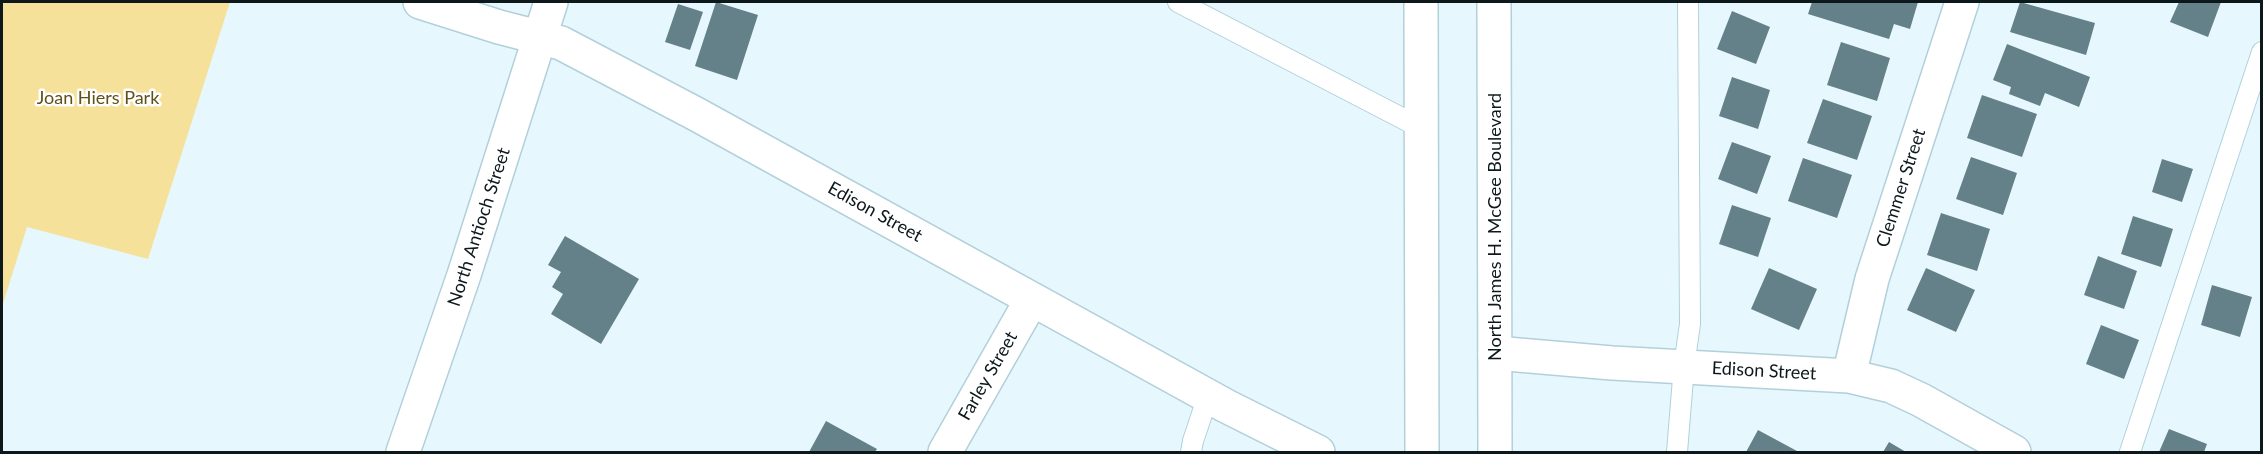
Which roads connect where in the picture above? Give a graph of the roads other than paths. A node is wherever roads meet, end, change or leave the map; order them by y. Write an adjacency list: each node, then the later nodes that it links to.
1 (420, 2): 8 (street, Edison Street)
2 (551, 2): 8 (street, North Antioch Street)
3 (1178, 2): 10 (lane)
4 (1421, 2): 10 (street)
5 (1494, 2): 12 (street, North James H. McGee Boulevard)
6 (1688, 2): 13 (lane)
7 (1962, 2): 14 (street, Clemmer Street)
8 (540, 36): 11 (street, Edison Street); 16 (street, North Antioch Street)
9 (2262, 52): 24 (lane)
10 (1422, 128): 20 (street)
11 (1032, 300): 15 (street, Edison Street); 17 (street, Farley Street)
12 (1495, 353): 13 (street, Edison Street); 21 (street, North James H. McGee Boulevard)
13 (1684, 366): 14 (street, Edison Street); 22 (lane)
14 (1849, 376): 23 (street, Edison Street)
15 (1208, 396): 18 (lane); 19 (street, Edison Street)
16 (403, 453)
17 (945, 453)
18 (1191, 453)
19 (1318, 453)
20 (1422, 453)
21 (1495, 453)
22 (1677, 453)
23 (2014, 453)
24 (2130, 453)

